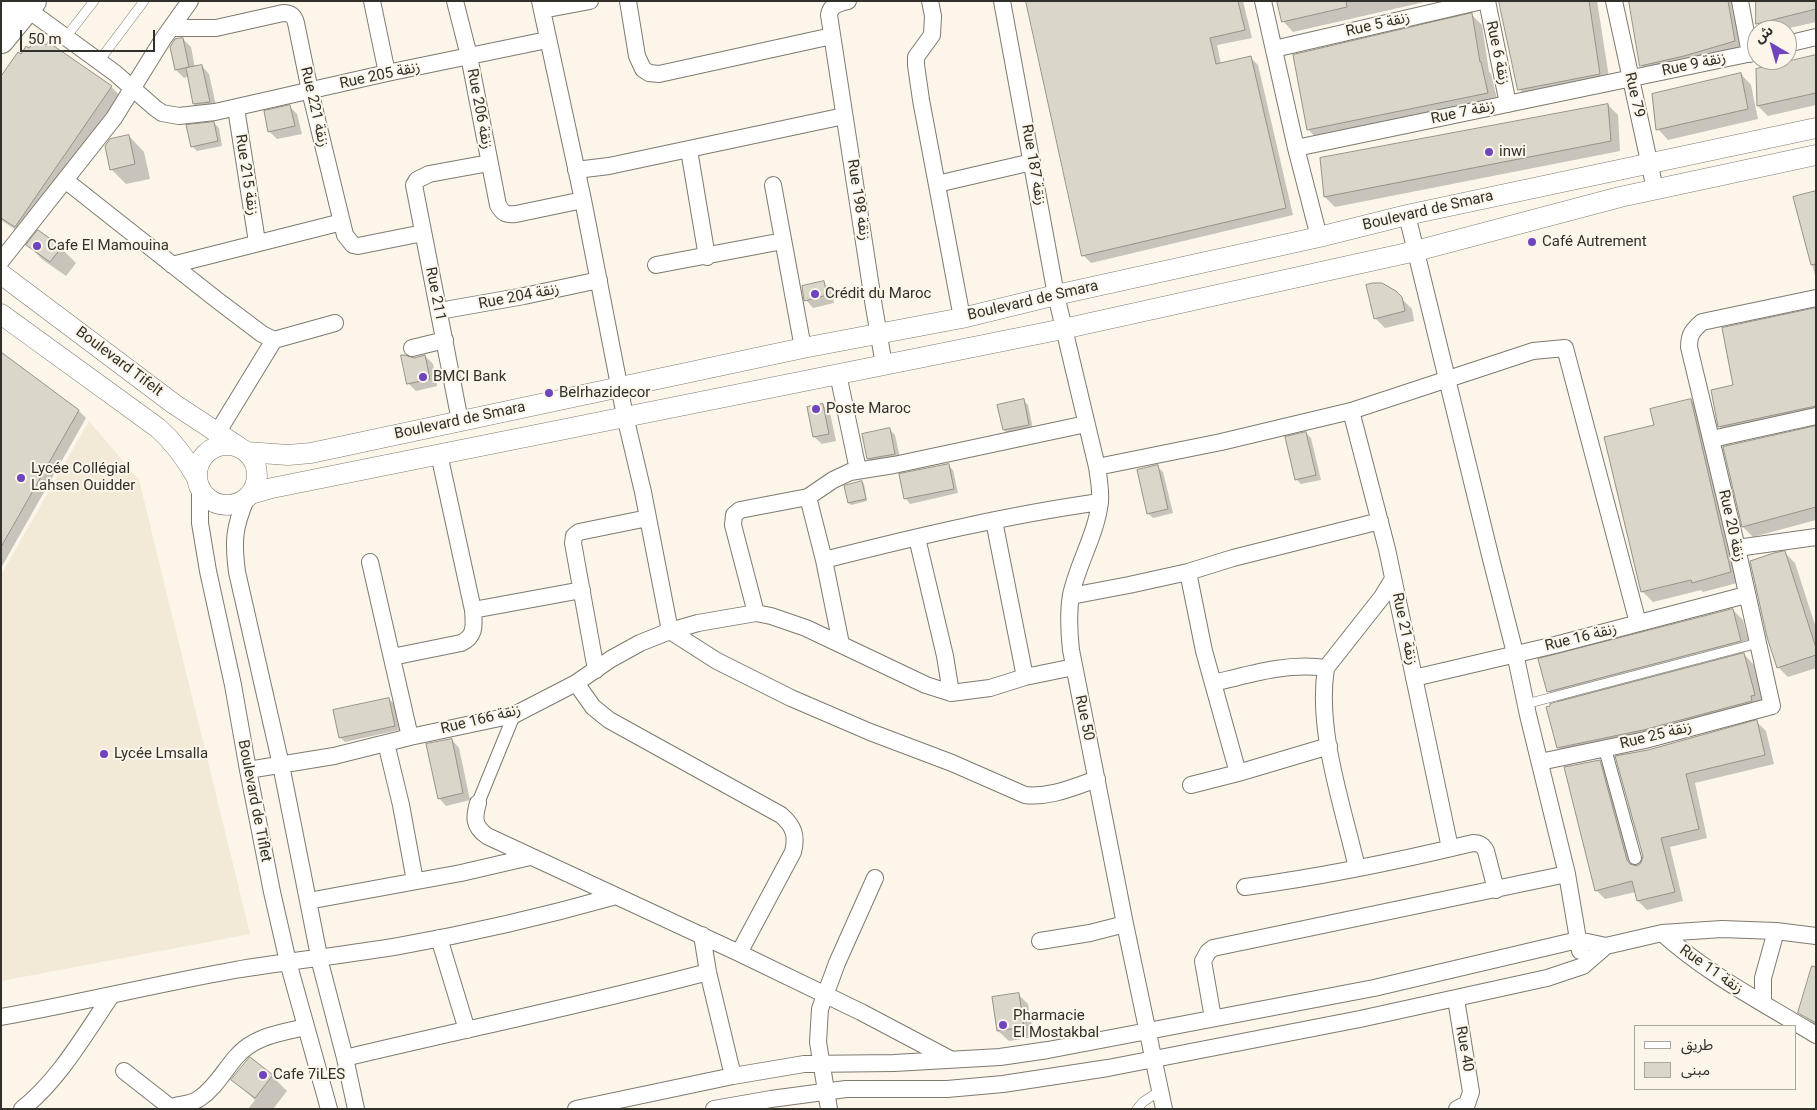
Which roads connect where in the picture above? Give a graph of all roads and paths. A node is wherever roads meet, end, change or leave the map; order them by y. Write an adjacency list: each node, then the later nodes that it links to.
1 (94, 1): 24 (lane)
2 (144, 1): 31 (lane)
3 (190, 1): 21 (street)
4 (372, 1): 32 (street)
5 (455, 1): 30 (street, Rue 206 زنقة)
6 (590, 1): 18 (street)
7 (628, 1): 22 (street)
8 (930, 1): 48 (street)
9 (1002, 1): 43 (street, Rue 187 زنقة)
10 (1263, 1): 28 (street)
11 (1482, 1): 28 (street, Rue 5 زنقة)
12 (1486, 1): 36 (street, Rue 6 زنقة)
13 (1614, 1): 33 (street, Rue 79)
14 (1740, 1): 20 (street)
15 (843, 2): 22 (street, Rue 198 زنقة)
16 (19, 3): 17 (lane); 19 (lane); 24 (street, Rue 205 زنقة); 25 (main road)
17 (1, 4)
18 (541, 6): 26 (street)
19 (1, 18)
20 (1747, 27)
21 (172, 28): 34 (street); 35 (street, Rue 221 زنقة)
22 (832, 36): 38 (street, Rue 198 زنقة)
23 (1816, 37): 27 (street)
24 (66, 38): 31 (street, Rue 205 زنقة)
25 (1, 40)
26 (547, 40): 30 (street, Rue 205 زنقة); 46 (street)
27 (1797, 42)
28 (1274, 49): 40 (street)
29 (1747, 54): 33 (street, Rue 9 زنقة)
30 (469, 56): 32 (street, Rue 205 زنقة); 44 (street, Rue 206 زنقة)
31 (99, 61): 34 (street, Rue 205 زنقة)
32 (387, 73): 35 (street, Rue 205 زنقة)
33 (1630, 78): 36 (street, Rue 7 زنقة); 45 (street, Rue 79)
34 (133, 89): 37 (street, Rue 205 زنقة); 47 (street)
35 (310, 91): 37 (street, Rue 205 زنقة); 53 (street, Rue 221 زنقة)
36 (1508, 104): 40 (street, Rue 7 زنقة)
37 (236, 108): 57 (street, Rue 215 زنقة)
38 (844, 116): 41 (street); 72 (street, Rue 198 زنقة)
39 (1816, 128): 45 (street, Boulevard de Smara)
40 (1296, 148): 55 (street)
41 (689, 150): 46 (street); 59 (street)
42 (1816, 155): 50 (street, Boulevard de Smara)
43 (1032, 162): 48 (street); 65 (street, Rue 187 زنقة)
44 (489, 163): 51 (street, Rue 206 زنقة); 54 (street, Rue 211)
45 (1650, 163): 50 (street, Rue 79); 52 (street, Boulevard de Smara)
46 (576, 170): 51 (street)
47 (65, 180): 60 (street); 61 (street)
48 (937, 184): 69 (street)
49 (773, 185): 56 (street)
50 (1655, 190): 58 (street, Boulevard de Smara)
51 (583, 200): 64 (street)
52 (1407, 215): 55 (street, Boulevard de Smara); 58 (street)
53 (342, 222): 54 (street, Rue 221 زنقة); 57 (street)
54 (424, 233): 67 (street, Rue 211)
55 (1319, 236): 65 (street, Boulevard de Smara)
56 (783, 241): 59 (street); 76 (street)
57 (257, 242): 61 (street)
58 (1416, 251): 71 (street, Boulevard de Smara); 79 (street)
59 (707, 257): 62 (street)
60 (1, 261)
61 (172, 265): 73 (street)
62 (656, 266)
63 (1, 274): 87 (street, Boulevard Tifelt)
64 (598, 280): 67 (street, Rue 204 زنقة); 80 (street)
65 (1056, 295): 69 (street, Boulevard de Smara); 71 (street, Rue 187 زنقة)
66 (1816, 298): 86 (street, Rue 20 زنقة)
67 (439, 311): 74 (street, Rue 211)
68 (1, 314): 92 (street, Boulevard Tifelt)
69 (962, 318): 72 (street, Boulevard de Smara)
70 (335, 323): 73 (street)
71 (1063, 329): 77 (street, Boulevard de Smara); 85 (street, Rue 50)
72 (879, 334): 76 (street, Boulevard de Smara); 77 (street, Rue 198 زنقة)
73 (274, 340): 87 (street)
74 (445, 340): 75 (street); 84 (street, Rue 211)
75 (412, 348)
76 (803, 348): 80 (street, Boulevard de Smara)
77 (884, 365): 78 (street, Boulevard de Smara)
78 (838, 374): 82 (street, Boulevard de Smara); 91 (street)
79 (1447, 379): 81 (street); 111 (street); 115 (street)
80 (620, 387): 82 (street); 84 (street, Boulevard de Smara)
81 (1350, 410): 90 (street); 98 (street, Rue 21 زنقة)
82 (625, 416): 89 (street, Boulevard de Smara); 96 (street)
83 (1816, 416): 86 (street)
84 (460, 421): 88 (street, Boulevard de Smara)
85 (1086, 424): 90 (street, Rue 50); 91 (street)
86 (1712, 439): 101 (street, Rue 20 زنقة)
87 (217, 440): 88 (street, Boulevard Tifelt); 92 (street)
88 (243, 449): 93 (street)
89 (439, 454): 93 (street, Boulevard de Smara); 109 (street)
90 (1097, 467): 95 (street, Rue 50)
91 (858, 470): 94 (street)
92 (198, 484): 93 (street); 134 (street, Boulevard de Tiflet)
93 (248, 497): 133 (street)
94 (808, 497): 102 (street); 110 (street)
95 (1100, 502): 97 (street); 108 (street, Rue 50)
96 (648, 518): 106 (street); 112 (street)
97 (994, 521): 100 (street); 120 (street)
98 (1380, 522): 104 (street); 105 (street, Rue 21 زنقة)
99 (1816, 537): 101 (street)
100 (917, 538): 102 (street); 124 (street)
101 (1737, 548): 107 (street, Rue 20 زنقة)
102 (824, 560): 114 (street)
103 (370, 562): 116 (street)
104 (1188, 572): 108 (street); 123 (street)
105 (1393, 579): 118 (street); 121 (street, Rue 21 زنقة)
106 (582, 590): 109 (street); 119 (street)
107 (1746, 595): 111 (street, Rue 16 زنقة); 113 (street, Rue 20 زنقة)
108 (1071, 596): 117 (street, Rue 50)
109 (473, 610): 116 (street)
110 (756, 613): 112 (street, Rue 166 زنقة); 114 (street)
111 (1638, 623): 115 (street, Rue 16 زنقة)
112 (670, 631): 119 (street, Rue 166 زنقة); 136 (street)
113 (1758, 643): 125 (lane); 126 (street, Rue 20 زنقة)
114 (841, 644): 124 (street)
115 (1515, 653): 121 (street, Rue 16 زنقة); 125 (street)
116 (392, 657): 128 (street)
117 (1074, 667): 120 (street); 136 (street, Rue 50)
118 (1326, 668): 123 (street); 130 (street)
119 (596, 670): 122 (street, Rue 166 زنقة)
120 (1025, 677): 124 (street)
121 (1414, 678): 139 (street, Rue 21 زنقة)
122 (576, 683): 127 (street, Rue 166 زنقة); 159 (street)
123 (1214, 683): 135 (street)
124 (951, 693)
125 (1526, 704): 132 (street)
126 (1772, 706): 131 (street, Rue 25 زنقة)
127 (514, 715): 128 (street, Rue 166 زنقة); 138 (street)
128 (410, 737): 129 (street, Rue 166 زنقة)
129 (386, 743): 133 (street, Rue 166 زنقة); 145 (street)
130 (1329, 746): 135 (street); 142 (street)
131 (1606, 749): 132 (street, Rue 25 زنقة); 141 (street)
132 (1540, 762): 143 (street)
133 (281, 765): 134 (street, Rue 166 زنقة); 149 (street)
134 (248, 770): 161 (street, Boulevard de Tiflet)
135 (1238, 773): 137 (street)
136 (1097, 779): 150 (street, Rue 50)
137 (1191, 785)
138 (478, 803): 140 (street)
139 (1450, 848): 142 (street); 147 (street)
140 (530, 857): 145 (street); 148 (street)
141 (1635, 858)
142 (1357, 868): 146 (street)
143 (1567, 874): 147 (street); 156 (street)
144 (875, 878): 164 (street)
145 (415, 881): 149 (street)
146 (1245, 887)
147 (1496, 890): 169 (street)
148 (616, 896): 153 (street); 155 (street)
149 (308, 901): 160 (street)
150 (1125, 924): 157 (street); 172 (street, Rue 50)
151 (1776, 931): 152 (street); 154 (street); 167 (street, Rue 11 زنقة)
152 (1662, 933): 158 (street); 167 (street, Rue 11 زنقة)
153 (702, 935): 159 (street); 163 (street)
154 (1816, 936)
155 (439, 938): 160 (street); 171 (street)
156 (1578, 940): 158 (street); 162 (street); 169 (street)
157 (1040, 941)
158 (1606, 946): 162 (street)
159 (739, 953): 164 (street)
160 (320, 957): 161 (street); 174 (street)
161 (288, 962): 165 (street); 170 (street, Boulevard de Tiflet)
162 (1583, 966): 166 (street)
163 (708, 972): 171 (street); 179 (street)
164 (825, 995): 176 (street); 177 (street)
165 (111, 996): 168 (street); 183 (street)
166 (1456, 999): 175 (street); 182 (street, Rue 40)
167 (1763, 1003): 173 (street, Rue 11 زنقة)
168 (1, 1016)
169 (1213, 1018): 172 (street)
170 (306, 1027): 184 (street); 185 (street, Boulevard de Tiflet)
171 (466, 1030): 174 (street)
172 (1148, 1032): 175 (street, Rue 50); 176 (street)
173 (1816, 1035)
174 (345, 1058): 186 (street)
175 (1153, 1059): 180 (street, Rue 50); 181 (street)
176 (952, 1060): 177 (street)
177 (821, 1063): 179 (street); 181 (street)
178 (124, 1071): 184 (street)
179 (733, 1076): 187 (street)
180 (1161, 1090): 190 (lane); 191 (street, Rue 50)
181 (825, 1092): 188 (street); 189 (street)
182 (1463, 1104)
183 (32, 1106)
184 (168, 1108)
185 (329, 1109)
186 (356, 1109)
187 (576, 1109)
188 (714, 1109)
189 (829, 1109)
190 (1137, 1109)
191 (1164, 1109)

